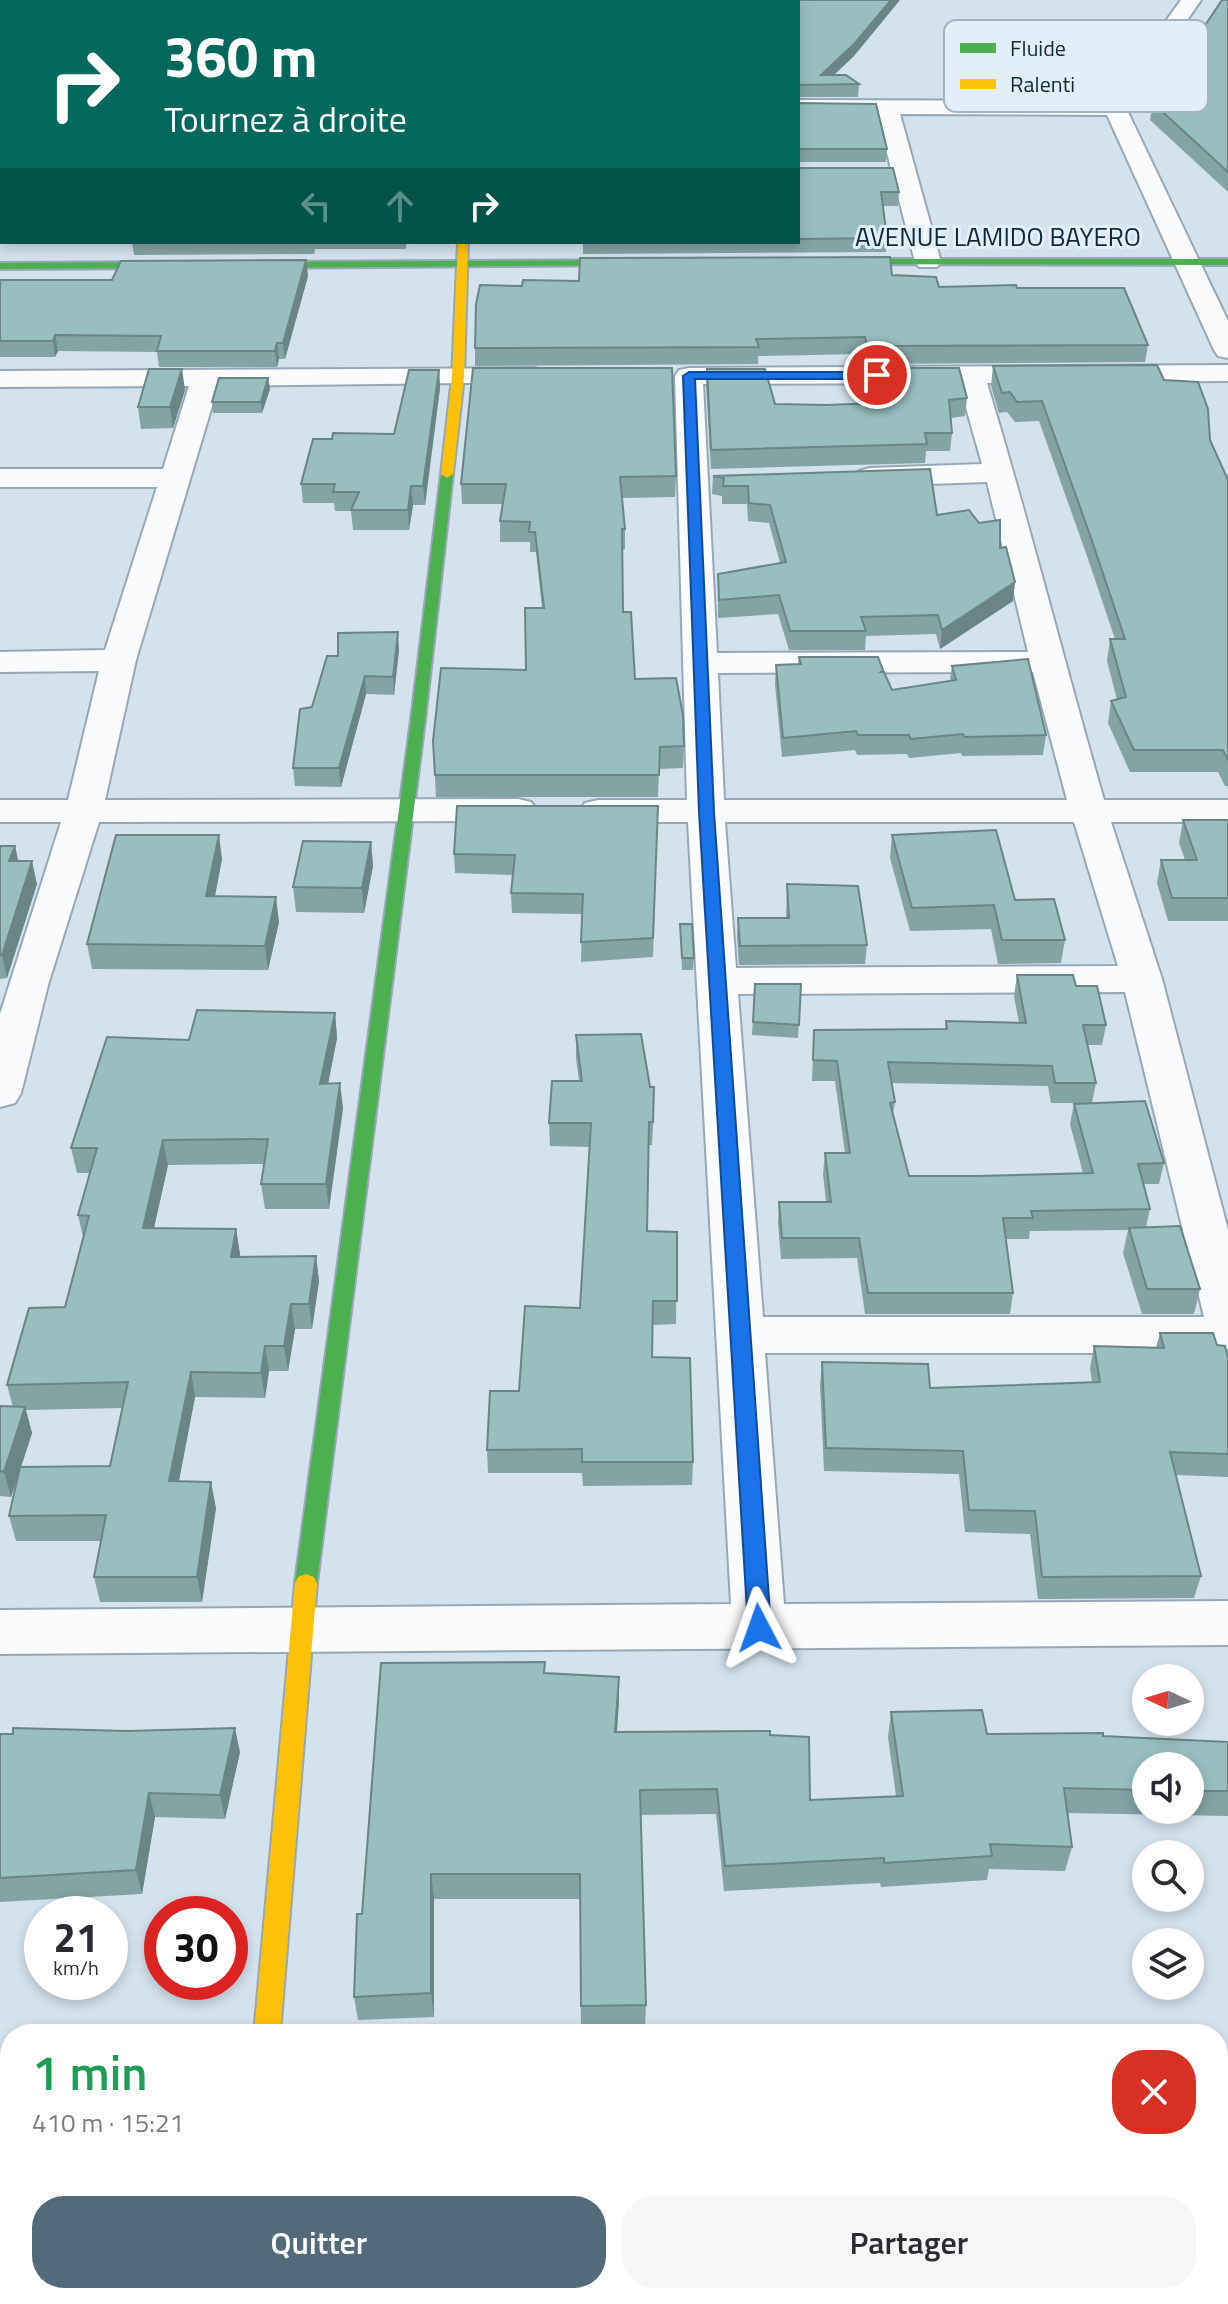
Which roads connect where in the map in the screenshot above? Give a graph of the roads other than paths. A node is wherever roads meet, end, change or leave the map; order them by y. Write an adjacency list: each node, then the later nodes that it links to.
1 (1191, 0): 2 (street)
2 (1177, 20)
3 (800, 107): 4 (street)
4 (887, 107): 5 (street); 8 (street)
5 (944, 107)
6 (1117, 112): 12 (street)
7 (876, 172): 8 (street)
8 (907, 172): 11 (street)
9 (463, 244): 15 (street)
10 (819, 262): 11 (street, AVENUE LAMIDO BAYERO)
11 (928, 262): 12 (street, AVENUE LAMIDO BAYERO)
12 (1187, 262): 13 (street, AVENUE LAMIDO BAYERO); 19 (street)
13 (1228, 262)
14 (663, 263): 15 (street)
15 (461, 264): 17 (street); 23 (street)
16 (191, 265): 18 (street)
17 (222, 265)
18 (0, 266)
19 (1228, 350)
20 (1228, 373): 21 (street)
21 (971, 375): 26 (street); 33 (street)
22 (566, 376): 23 (street)
23 (458, 377): 24 (street); 34 (street)
24 (206, 378): 25 (street); 29 (street)
25 (0, 379)
26 (998, 473): 27 (street); 32 (street)
27 (845, 477)
28 (0, 478): 29 (street)
29 (177, 478): 30 (street)
30 (119, 660): 31 (street); 35 (street)
31 (0, 662)
32 (1047, 662): 33 (street); 39 (street)
33 (702, 663): 38 (street)
34 (405, 808): 35 (street); 38 (street); 50 (street)
35 (84, 809): 36 (street); 42 (street)
36 (0, 811)
37 (1228, 811): 39 (street)
38 (706, 812): 39 (street); 41 (street)
39 (1089, 812): 40 (street)
40 (1142, 979): 41 (street); 44 (street)
41 (717, 981): 45 (street)
42 (14, 985): 43 (street)
43 (0, 1093)
44 (1228, 1320)
45 (740, 1335): 46 (street); 48 (street)
46 (1228, 1335)
47 (1228, 1623): 48 (street)
48 (759, 1628): 50 (street)
49 (0, 1632): 50 (street)
50 (300, 1632): 51 (street)
51 (268, 2024)

